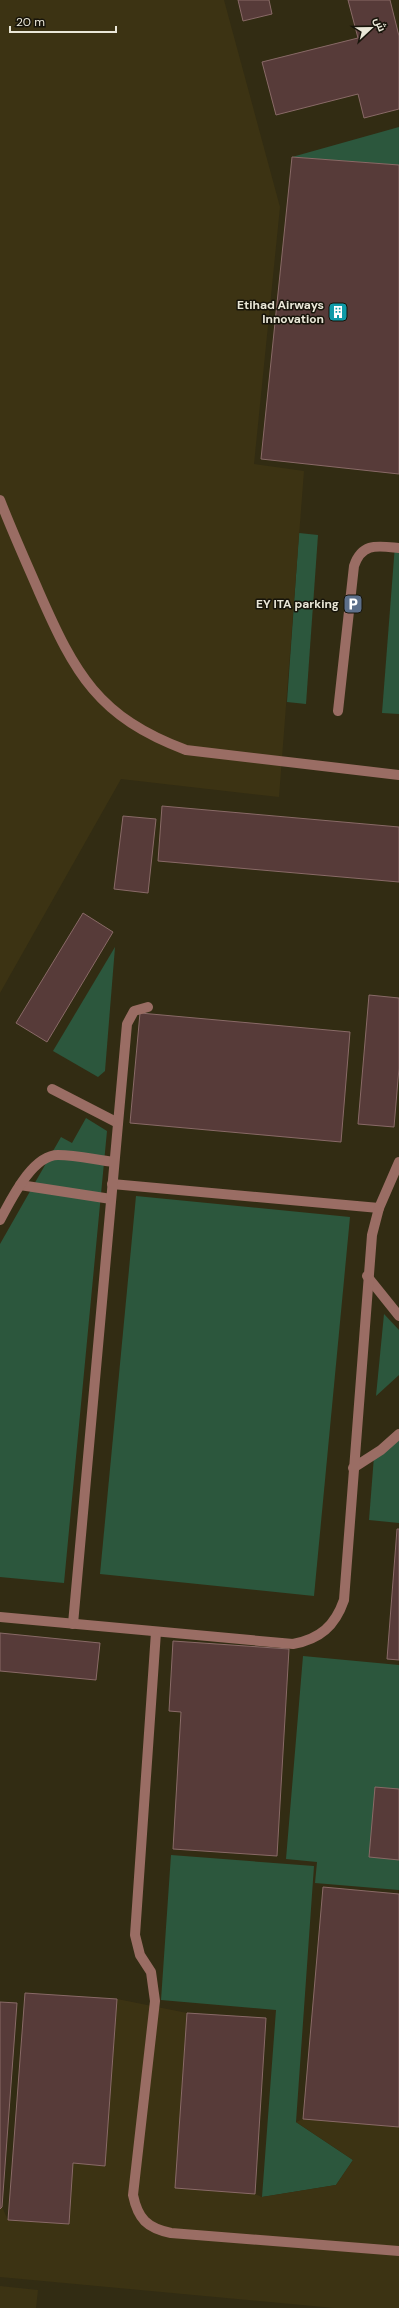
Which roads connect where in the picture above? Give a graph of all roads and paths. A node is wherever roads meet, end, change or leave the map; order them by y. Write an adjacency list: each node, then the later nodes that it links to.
1 (0, 500): 4 (lane)
2 (399, 548): 3 (lane)
3 (338, 711)
4 (399, 775)
5 (148, 1007): 7 (lane)
6 (52, 1089): 7 (lane)
7 (118, 1123): 8 (lane)
8 (114, 1162): 10 (lane); 11 (lane)
9 (399, 1162): 13 (lane)
10 (20, 1184): 12 (lane); 14 (lane)
11 (112, 1184): 12 (lane); 13 (lane)
12 (111, 1199): 20 (lane)
13 (379, 1208): 15 (lane)
14 (0, 1220)
15 (367, 1276): 16 (lane); 18 (lane)
16 (399, 1316)
17 (399, 1434): 18 (lane)
18 (353, 1468): 21 (lane)
19 (0, 1617): 20 (lane)
20 (73, 1624): 21 (lane)
21 (156, 1632): 22 (lane)
22 (399, 2251)

